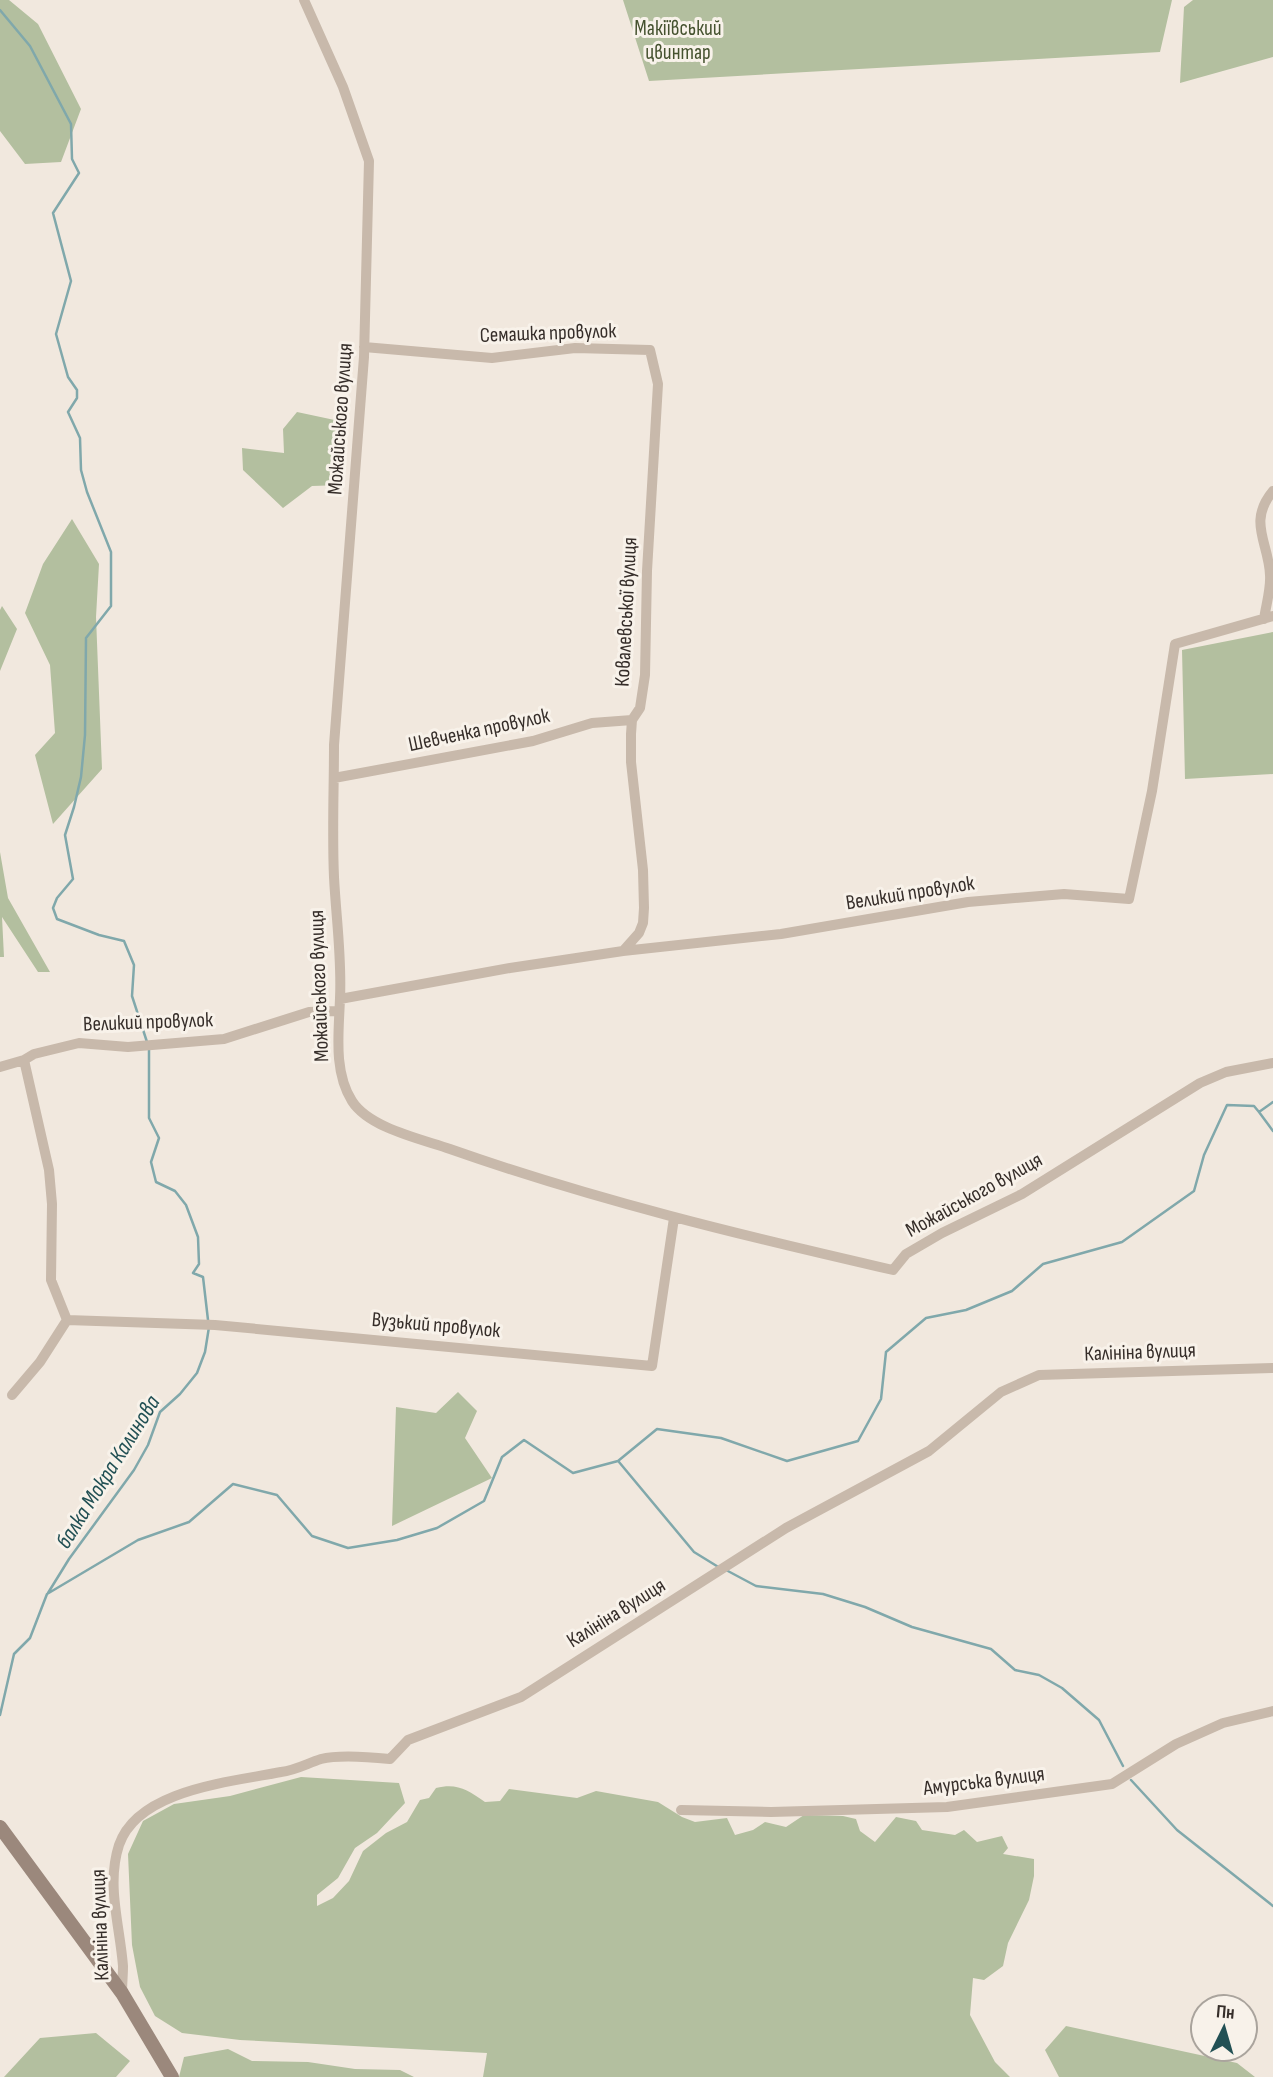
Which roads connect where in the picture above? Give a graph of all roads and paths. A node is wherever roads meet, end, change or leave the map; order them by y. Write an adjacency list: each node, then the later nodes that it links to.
1 (304, 0): 2 (street, Можайського вулиця)
2 (365, 347): 3 (street, Семашка провулок); 7 (street, Можайського вулиця)
3 (650, 350): 6 (street, Ковалевської вулиця)
4 (1273, 491): 5 (street)
5 (1269, 617): 8 (street, Великий провулок)
6 (632, 720): 7 (street, Шевченка провулок); 8 (street, Ковалевської вулиця)
7 (334, 778): 9 (street, Можайського вулиця)
8 (622, 951): 9 (street, Великий провулок)
9 (340, 999): 10 (street, Можайського вулиця)
10 (338, 1011): 11 (street, Великий провулок); 14 (street, Можайського вулиця)
11 (24, 1060): 13 (street, Великий провулок); 15 (street)
12 (1273, 1063): 14 (street, Можайського вулиця)
13 (0, 1067)
14 (674, 1218): 15 (street, Вузький провулок)
15 (67, 1320): 17 (street)
16 (1273, 1367): 21 (street, Калініна вулиця)
17 (12, 1395)
18 (1273, 1711): 19 (street, Амурська вулиця)
19 (681, 1811)
20 (0, 1827): 21 (main road)
21 (122, 1993): 22 (main road)
22 (172, 2077)

